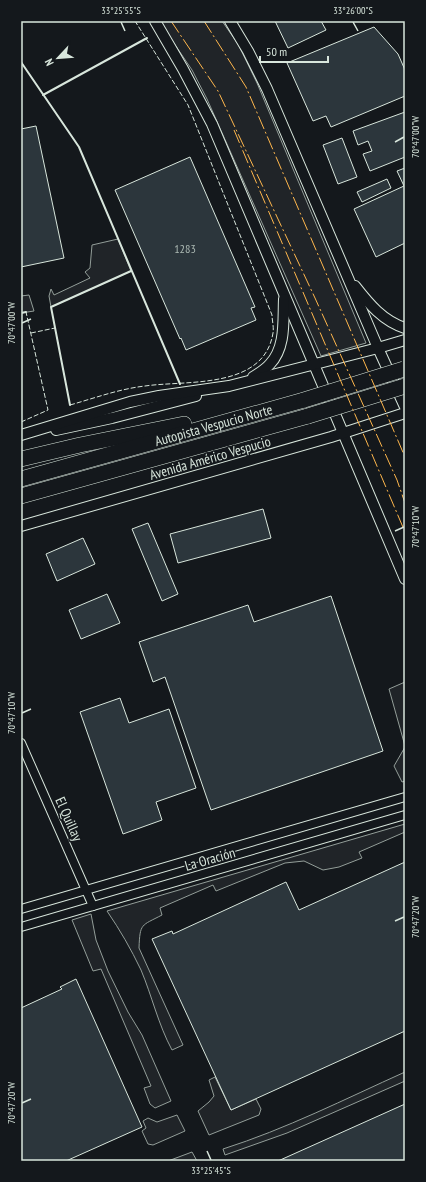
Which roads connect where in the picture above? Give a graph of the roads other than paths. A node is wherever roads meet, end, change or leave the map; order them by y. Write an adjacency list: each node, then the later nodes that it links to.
1 (155, 21): 4 (street)
2 (230, 21): 3 (street)
3 (345, 272): 5 (street); 7 (street)
4 (284, 295): 8 (street); 10 (street)
5 (405, 328)
6 (405, 340): 7 (street)
7 (378, 348): 8 (street); 12 (street)
8 (314, 365): 10 (street); 16 (street)
9 (405, 369): 14 (highway, Autopista Vespucio Norte, bridge)
10 (247, 381): 15 (street)
11 (405, 386): 19 (highway, Autopista Vespucio Norte, bridge)
12 (405, 407)
13 (405, 414): 16 (street, Avenida Américo Vespucio)
14 (250, 415): 17 (highway); 18 (highway, Autopista Vespucio Norte)
15 (25, 434)
16 (343, 434): 20 (street, Avenida Américo Vespucio); 21 (street)
17 (21, 459)
18 (21, 479)
19 (21, 496)
20 (21, 526)
21 (405, 579)
22 (21, 743): 25 (street, El Quillay)
23 (405, 797): 25 (street, La Oración)
24 (405, 815): 26 (street, La Oración)
25 (87, 889): 26 (street, El Quillay); 27 (street, La Oración)
26 (93, 906): 28 (street, La Oración)
27 (21, 908)
28 (21, 927)

